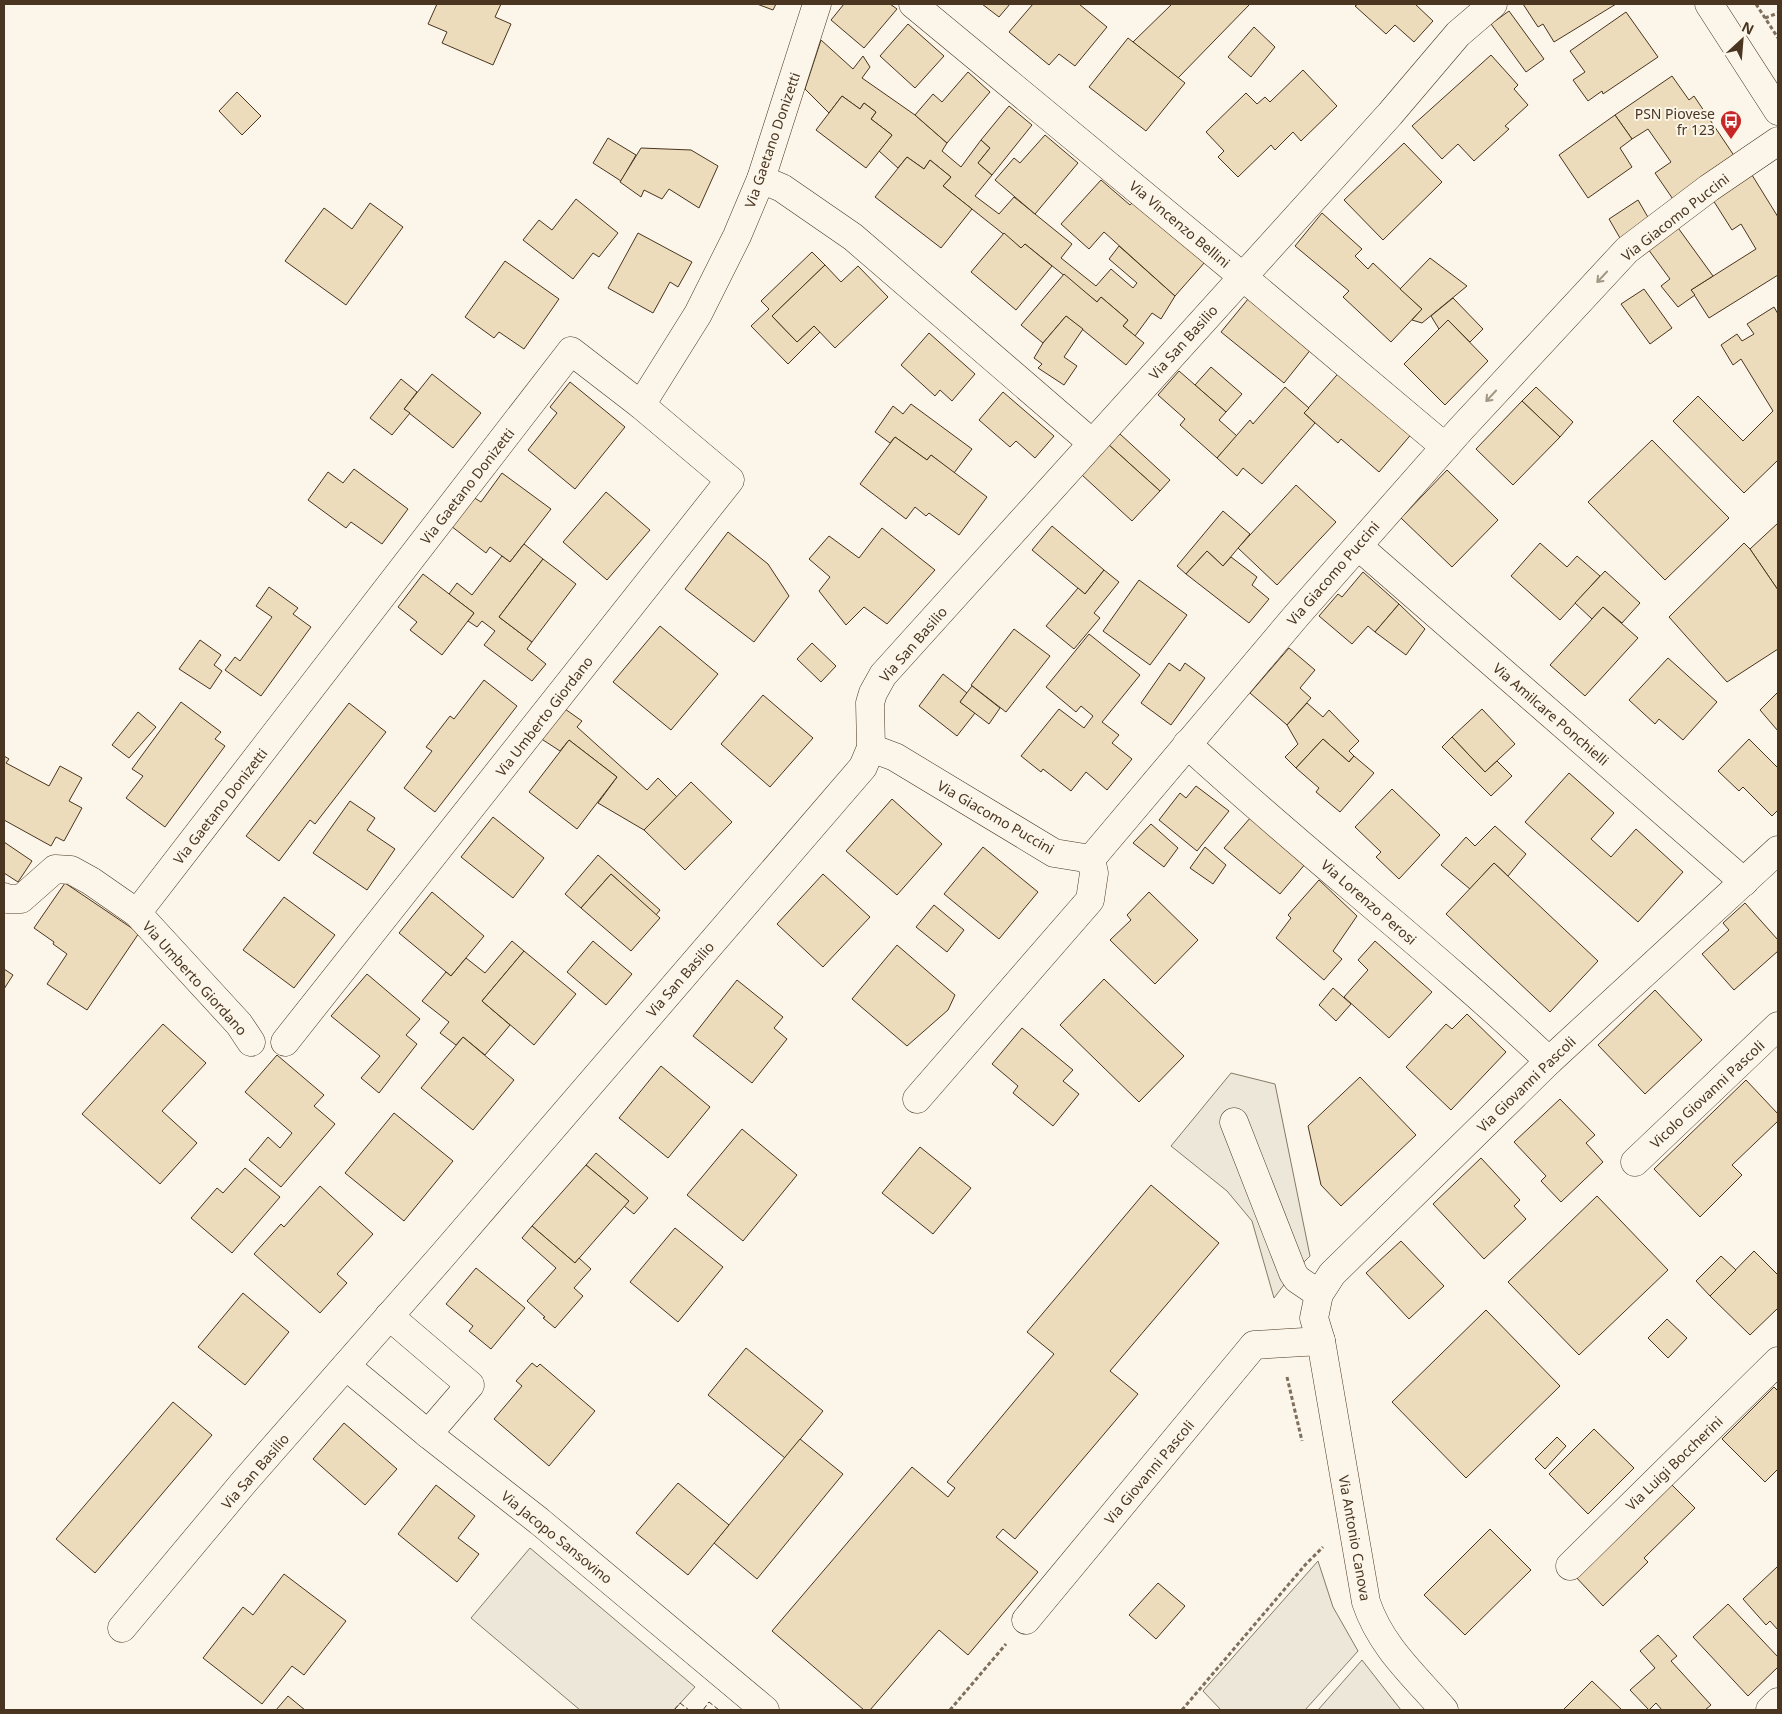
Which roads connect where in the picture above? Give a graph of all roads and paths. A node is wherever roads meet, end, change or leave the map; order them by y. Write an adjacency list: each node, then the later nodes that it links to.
1 (817, 4): 11 (street, Via Gaetano Donizetti)
2 (913, 4): 12 (street, Via Vincenzo Bellini)
3 (1493, 4): 12 (street, Via San Basilio)
4 (1709, 4): 9 (street)
5 (1756, 4): 7 (path)
6 (1778, 13): 7 (path)
7 (1765, 18): 8 (path)
8 (1778, 38)
9 (1778, 111)
10 (1778, 141): 15 (street, Via Giacomo Puccini, one-way to 15)
11 (761, 179): 13 (street, Via Gaetano Donizetti); 14 (street)
12 (1243, 276): 14 (street, Via San Basilio); 15 (street, Via Vincenzo Bellini)
13 (641, 405): 23 (street, Via Gaetano Donizetti); 26 (street, Via Umberto Giordano)
14 (1092, 443): 18 (street, Via San Basilio)
15 (1445, 447): 16 (street, Via Giacomo Puccini)
16 (1358, 546): 17 (street, Via Giacomo Puccini); 21 (street, Via Amilcare Ponchielli)
17 (1187, 744): 20 (street, Via Giacomo Puccini); 27 (street, Via Lorenzo Perosi)
18 (871, 748): 20 (street, Via Giacomo Puccini); 32 (street, Via San Basilio)
19 (1778, 850): 21 (street, Via Giovanni Pascoli)
20 (1091, 859): 28 (street)
21 (1744, 882): 27 (street, Via Giovanni Pascoli)
22 (4, 897): 23 (street)
23 (137, 913): 25 (street, Via Umberto Giordano)
24 (1778, 1026): 30 (street, Vicolo Giovanni Pascoli)
25 (252, 1042)
26 (285, 1042)
27 (1549, 1061): 31 (street, Via Giovanni Pascoli)
28 (916, 1099)
29 (1234, 1122): 31 (street)
30 (1635, 1162)
31 (1319, 1294): 33 (street, Via Giovanni Pascoli)
32 (389, 1316): 35 (street, Via San Basilio); 36 (street)
33 (1321, 1341): 37 (street, Via Antonio Canova); 39 (street, Via Giovanni Pascoli)
34 (1778, 1361): 38 (street, Via Luigi Boccherini)
35 (346, 1366): 36 (street, Via Jacopo Sansovino); 40 (street, Via San Basilio)
36 (428, 1434): 42 (street, Via Jacopo Sansovino)
37 (1354, 1537): 44 (path); 45 (street, Via Antonio Canova)
38 (1570, 1566)
39 (1026, 1620): 43 (path)
40 (122, 1628)
41 (1778, 1702): 46 (street)
42 (765, 1710)
43 (950, 1710)
44 (1182, 1710)
45 (1444, 1710)
46 (1770, 1710)

